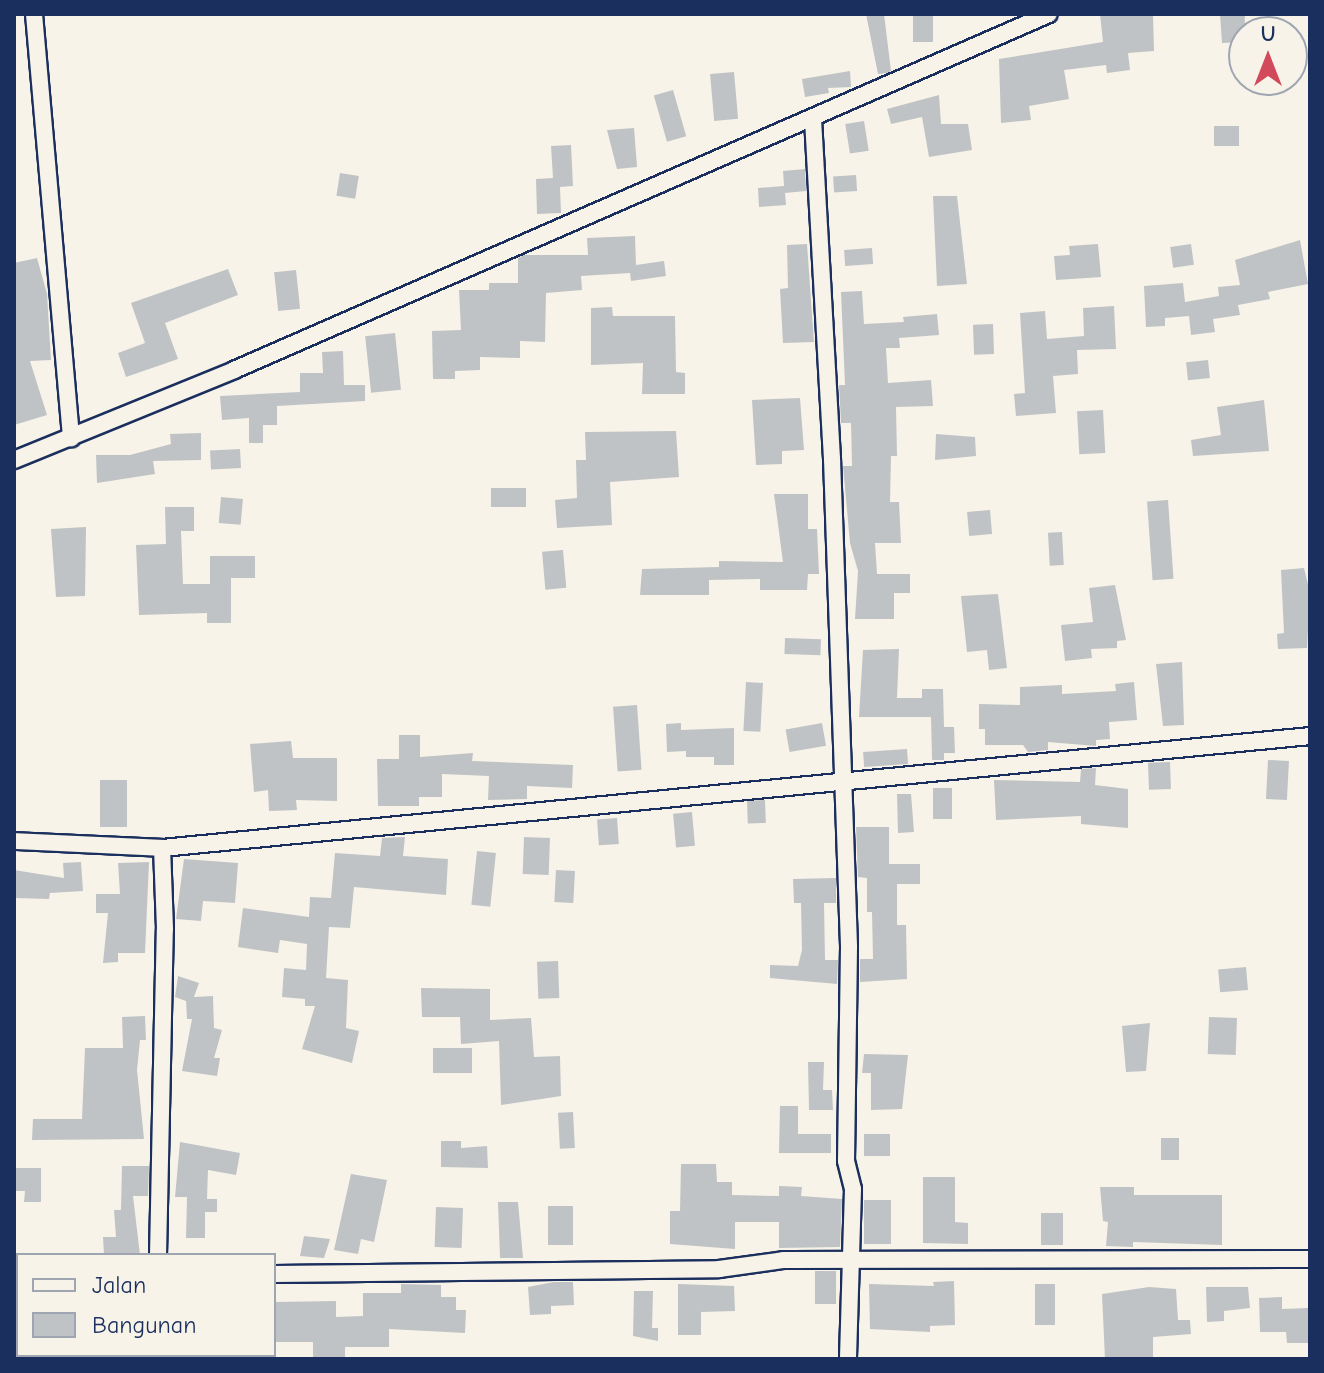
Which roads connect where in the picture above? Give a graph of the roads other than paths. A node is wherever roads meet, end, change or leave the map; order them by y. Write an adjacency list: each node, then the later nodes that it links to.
1 (34, 14): 4 (street)
2 (1049, 14): 3 (street)
3 (813, 119): 4 (street); 7 (street)
4 (71, 438): 5 (street)
5 (14, 460)
6 (1310, 736): 7 (street)
7 (842, 780): 9 (street); 12 (street)
8 (14, 841): 9 (street)
9 (162, 848): 10 (street)
10 (158, 1253)
11 (1310, 1259): 12 (street)
12 (851, 1263): 13 (street); 14 (street)
13 (276, 1274)
14 (848, 1359)

